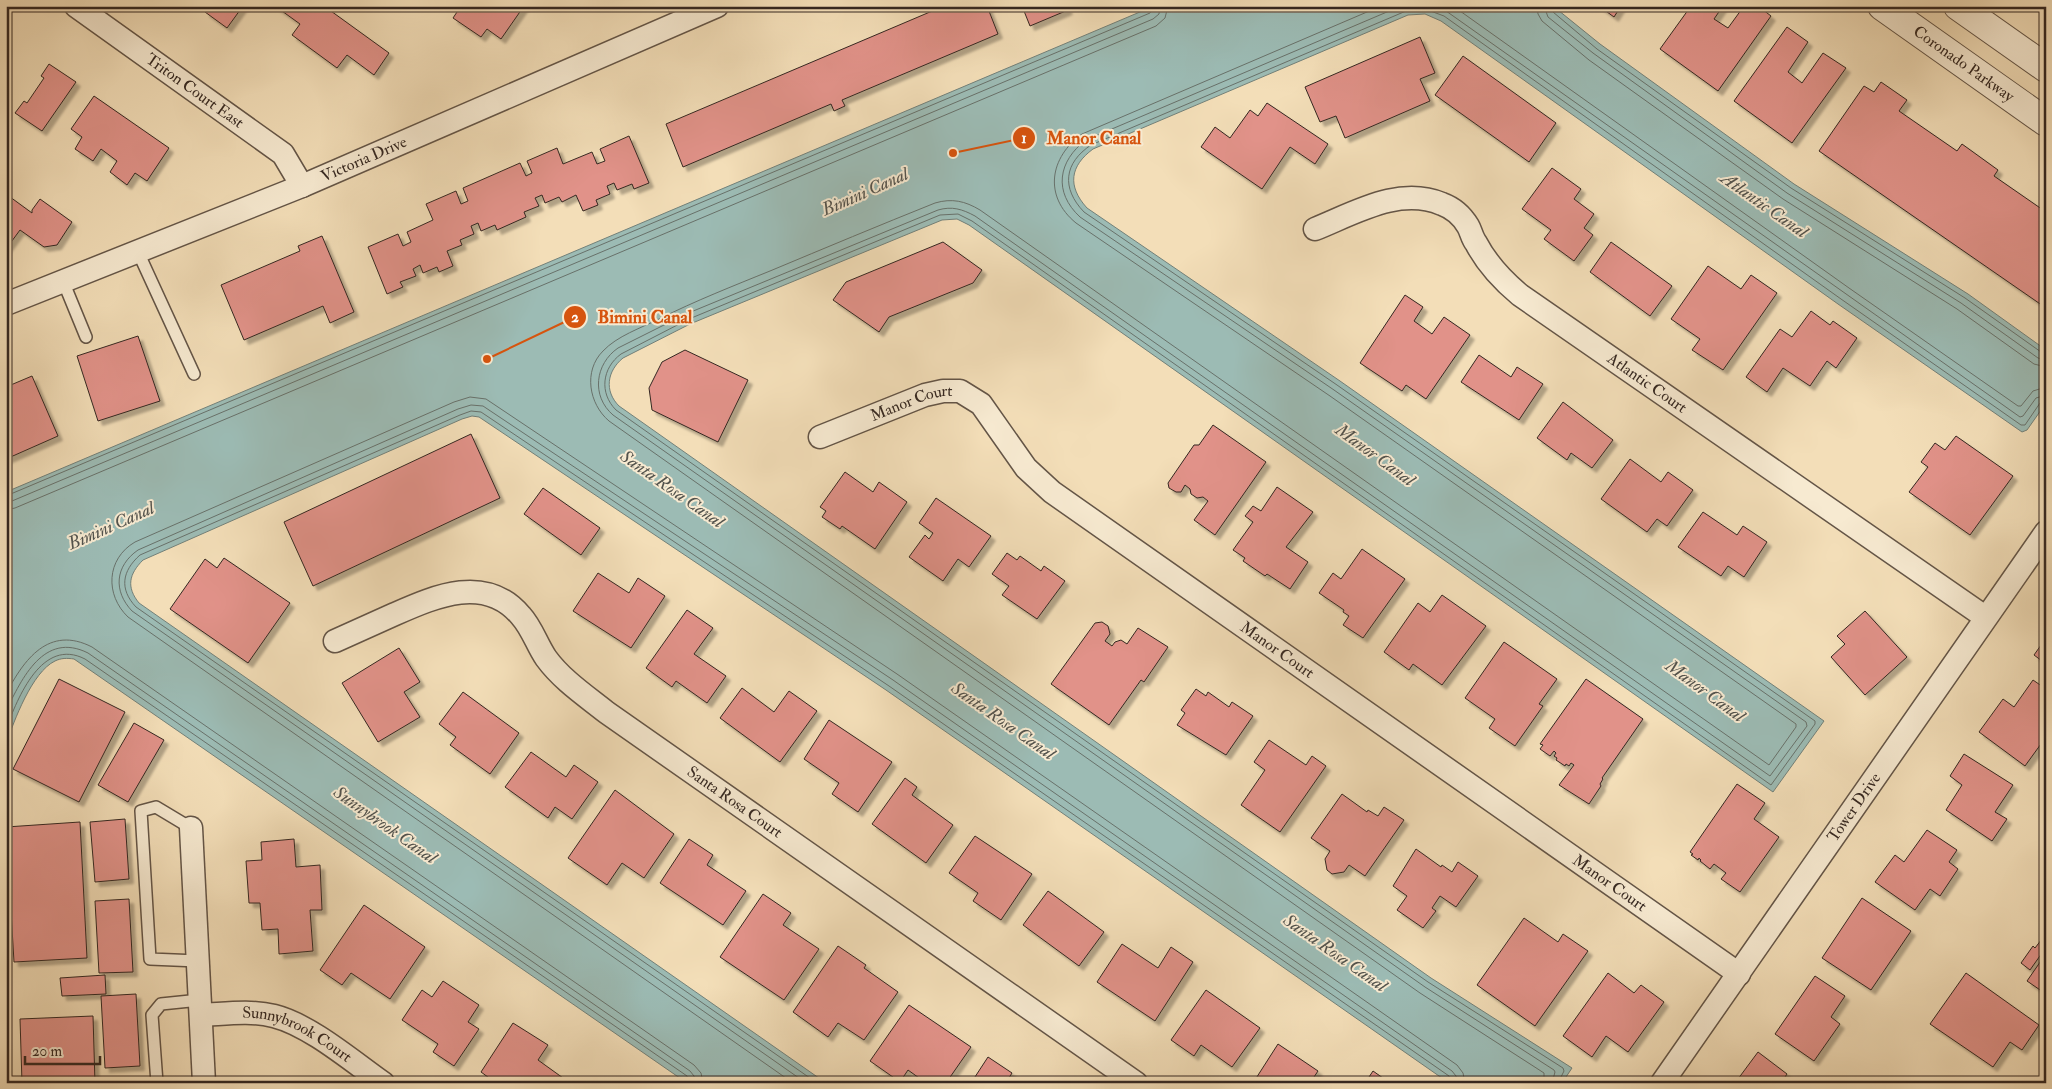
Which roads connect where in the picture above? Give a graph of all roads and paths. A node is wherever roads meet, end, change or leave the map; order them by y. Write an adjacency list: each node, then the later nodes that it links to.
1 (76, 6): 8 (street, Triton Court East)
2 (718, 6): 5 (street, Victoria Drive)
3 (1882, 6): 7 (street, Coronado Parkway)
4 (1958, 6): 6 (street)
5 (670, 15): 8 (street, Victoria Drive)
6 (2046, 68)
7 (2046, 122)
8 (302, 186): 10 (street, Victoria Drive)
9 (1315, 229): 17 (street, Atlantic Court)
10 (138, 252): 11 (street, Victoria Drive); 14 (lane)
11 (63, 281): 12 (street, Victoria Drive); 13 (lane)
12 (6, 304)
13 (86, 337)
14 (194, 374)
15 (820, 437): 21 (street, Manor Court)
16 (2046, 532): 17 (street, Tower Drive)
17 (1986, 617): 21 (street, Tower Drive)
18 (335, 641): 26 (street, Santa Rosa Court)
19 (191, 828): 20 (street); 20 (lane)
20 (198, 961): 22 (street)
21 (1739, 974): 27 (street, Tower Drive)
22 (201, 1008): 23 (lane); 24 (street); 25 (street, Sunnybrook Court)
23 (157, 1083)
24 (204, 1083)
25 (383, 1083)
26 (1136, 1083)
27 (1662, 1083)

